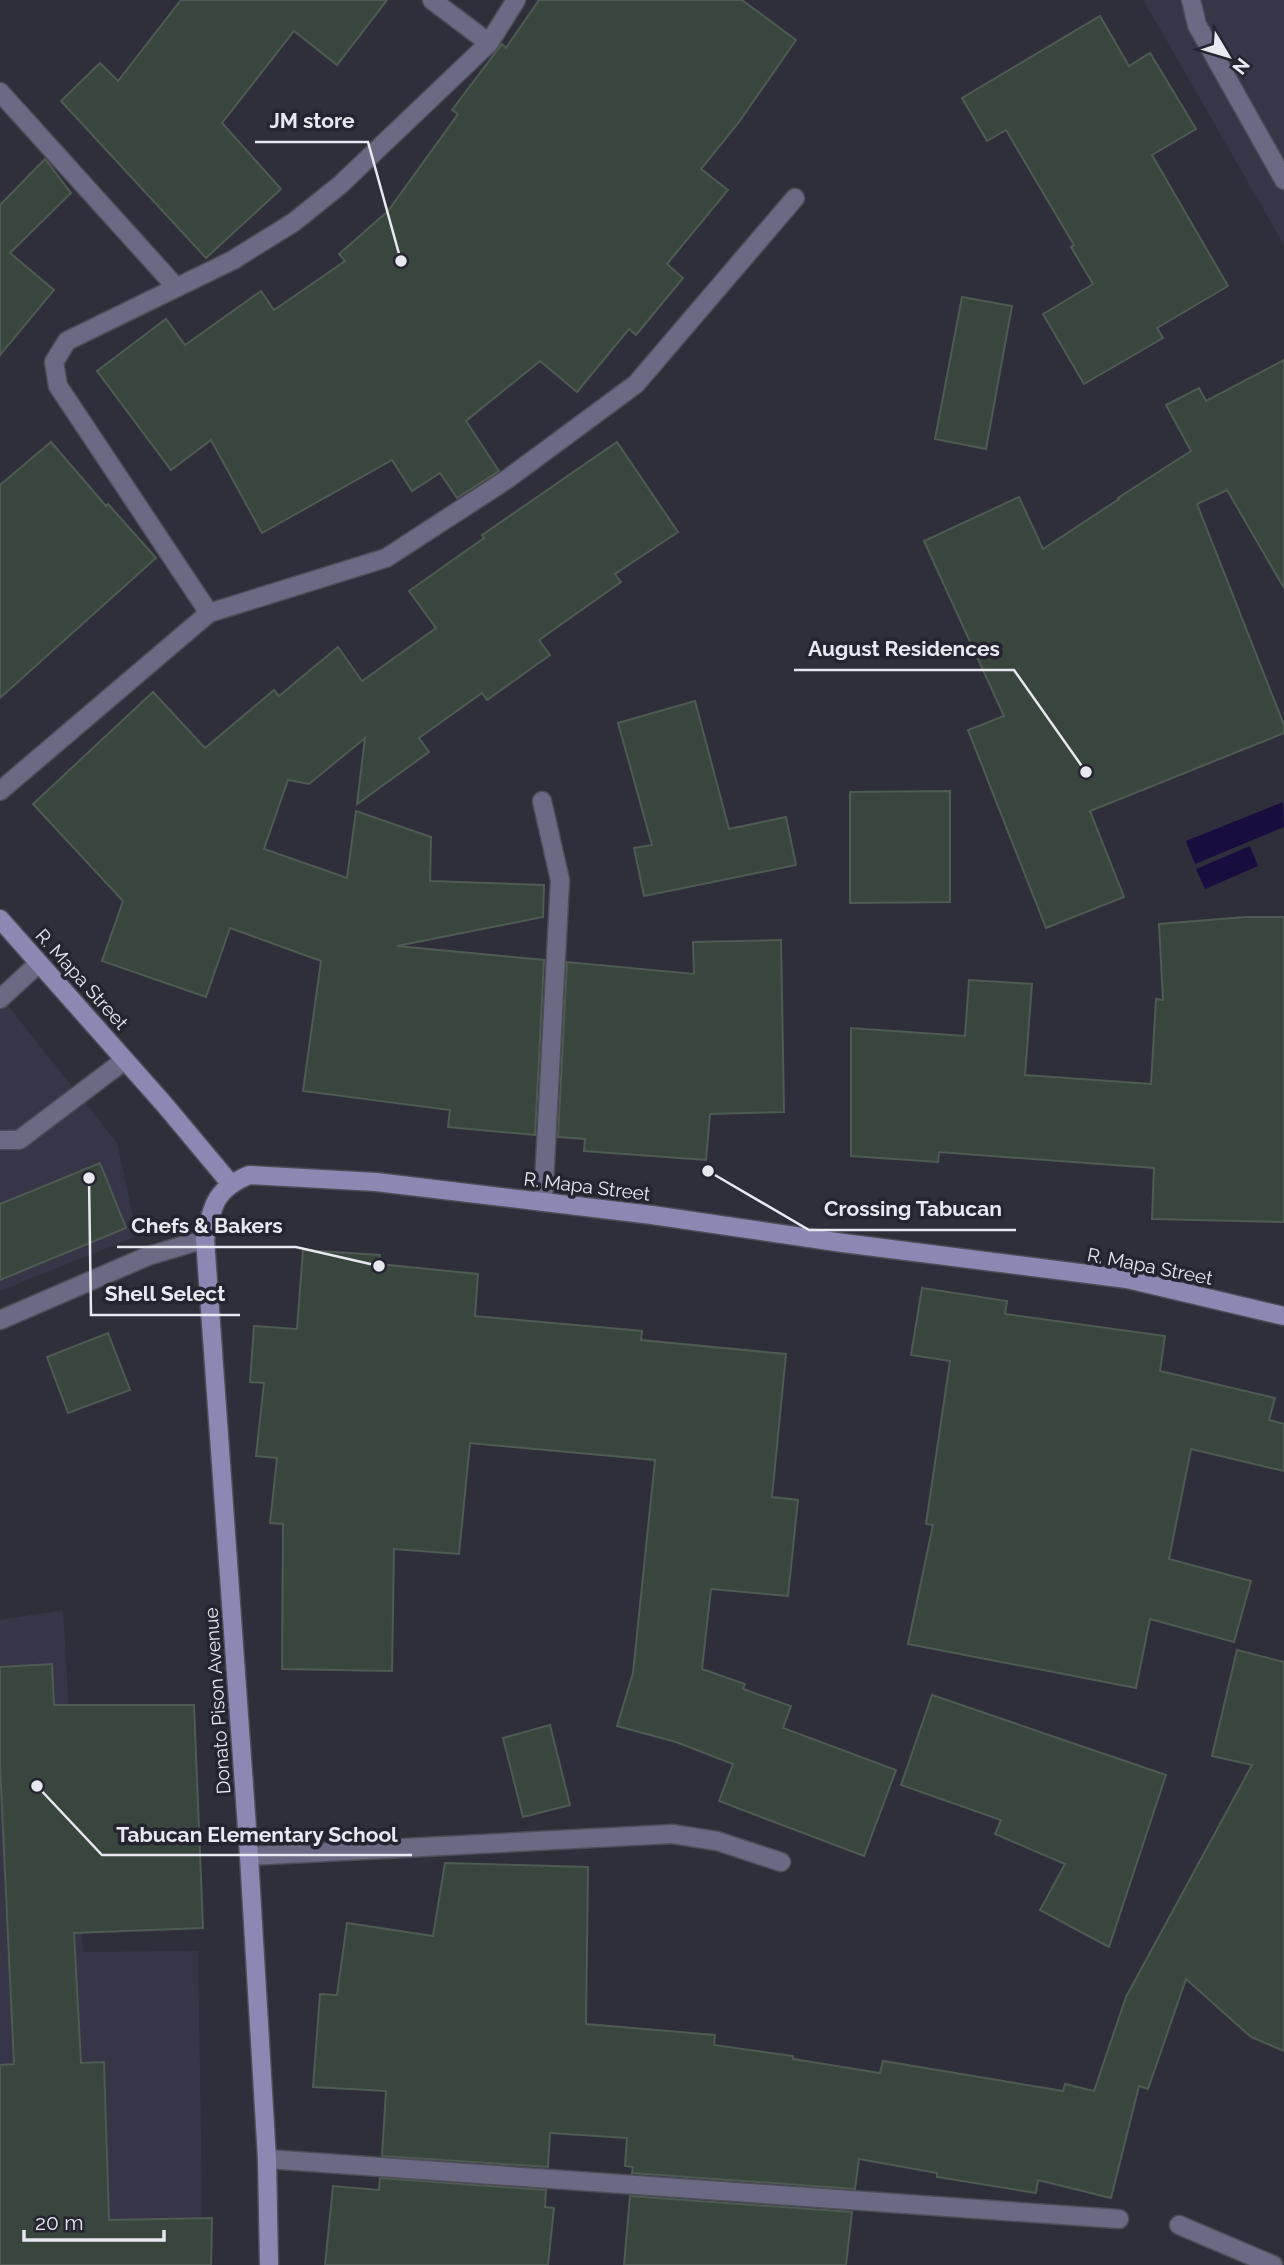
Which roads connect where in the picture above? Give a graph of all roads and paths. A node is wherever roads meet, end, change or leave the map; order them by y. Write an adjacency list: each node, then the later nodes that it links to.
1 (432, 0): 4 (street)
2 (516, 0): 4 (street)
3 (1191, 0): 6 (street)
4 (489, 43): 8 (street)
5 (0, 92): 8 (street)
6 (1284, 180)
7 (795, 198): 9 (street)
8 (176, 288): 9 (street)
9 (209, 613): 10 (street)
10 (0, 792)
11 (542, 801): 18 (street)
12 (0, 919): 13 (main road, R. Mapa Street)
13 (39, 963): 14 (street); 15 (main road, R. Mapa Street)
14 (0, 999)
15 (125, 1060): 16 (street); 17 (main road, R. Mapa Street)
16 (0, 1140)
17 (230, 1183): 18 (main road, R. Mapa Street); 19 (main road, Donato Pison Avenue)
18 (543, 1202): 20 (main road, R. Mapa Street)
19 (205, 1239): 21 (street); 22 (main road, Donato Pison Avenue)
20 (1284, 1316)
21 (0, 1320)
22 (249, 1856): 23 (street); 24 (main road, Donato Pison Avenue)
23 (781, 1862)
24 (267, 2159): 25 (street); 27 (main road, Donato Pison Avenue)
25 (1119, 2219)
26 (1179, 2225): 28 (street)
27 (269, 2265)
28 (1273, 2265)

